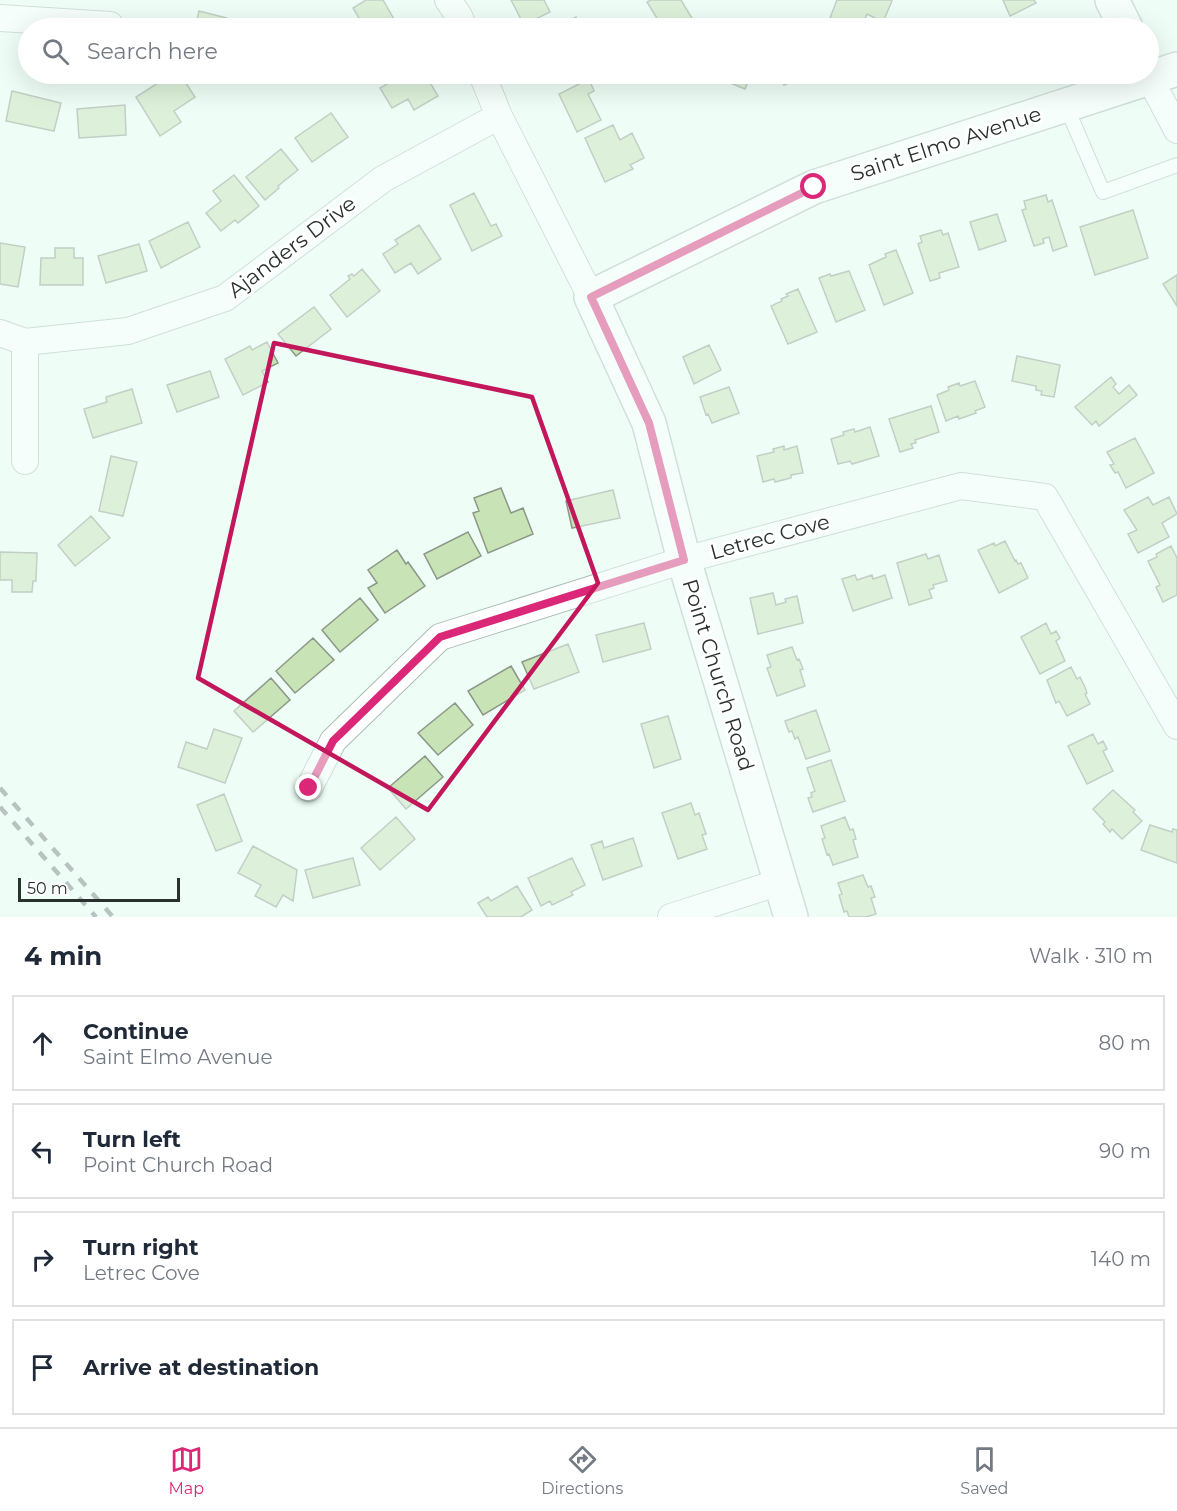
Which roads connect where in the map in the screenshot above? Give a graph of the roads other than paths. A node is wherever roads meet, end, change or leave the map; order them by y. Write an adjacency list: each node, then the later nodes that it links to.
1 (448, 0): 4 (street)
2 (1112, 0): 5 (street)
3 (0, 18): 6 (street)
4 (460, 18)
5 (1120, 18)
6 (18, 19)
7 (1159, 77): 12 (street)
8 (486, 84): 11 (street, Point Church Road)
9 (1129, 84): 10 (street, Saint Elmo Avenue)
10 (1066, 106): 13 (lane); 14 (street, Saint Elmo Avenue)
11 (498, 116): 14 (street, Point Church Road); 16 (street, Ajanders Drive)
12 (1177, 130)
13 (1177, 165)
14 (591, 297): 18 (street, Point Church Road)
15 (0, 333): 16 (street, Ajanders Drive)
16 (25, 342): 17 (street)
17 (25, 461)
18 (684, 560): 19 (street, Letrec Cove); 20 (street, Letrec Cove); 21 (street, Point Church Road)
19 (1177, 726)
20 (309, 788)
21 (780, 882): 22 (street); 23 (street, Point Church Road)
22 (671, 917)
23 (791, 917)

